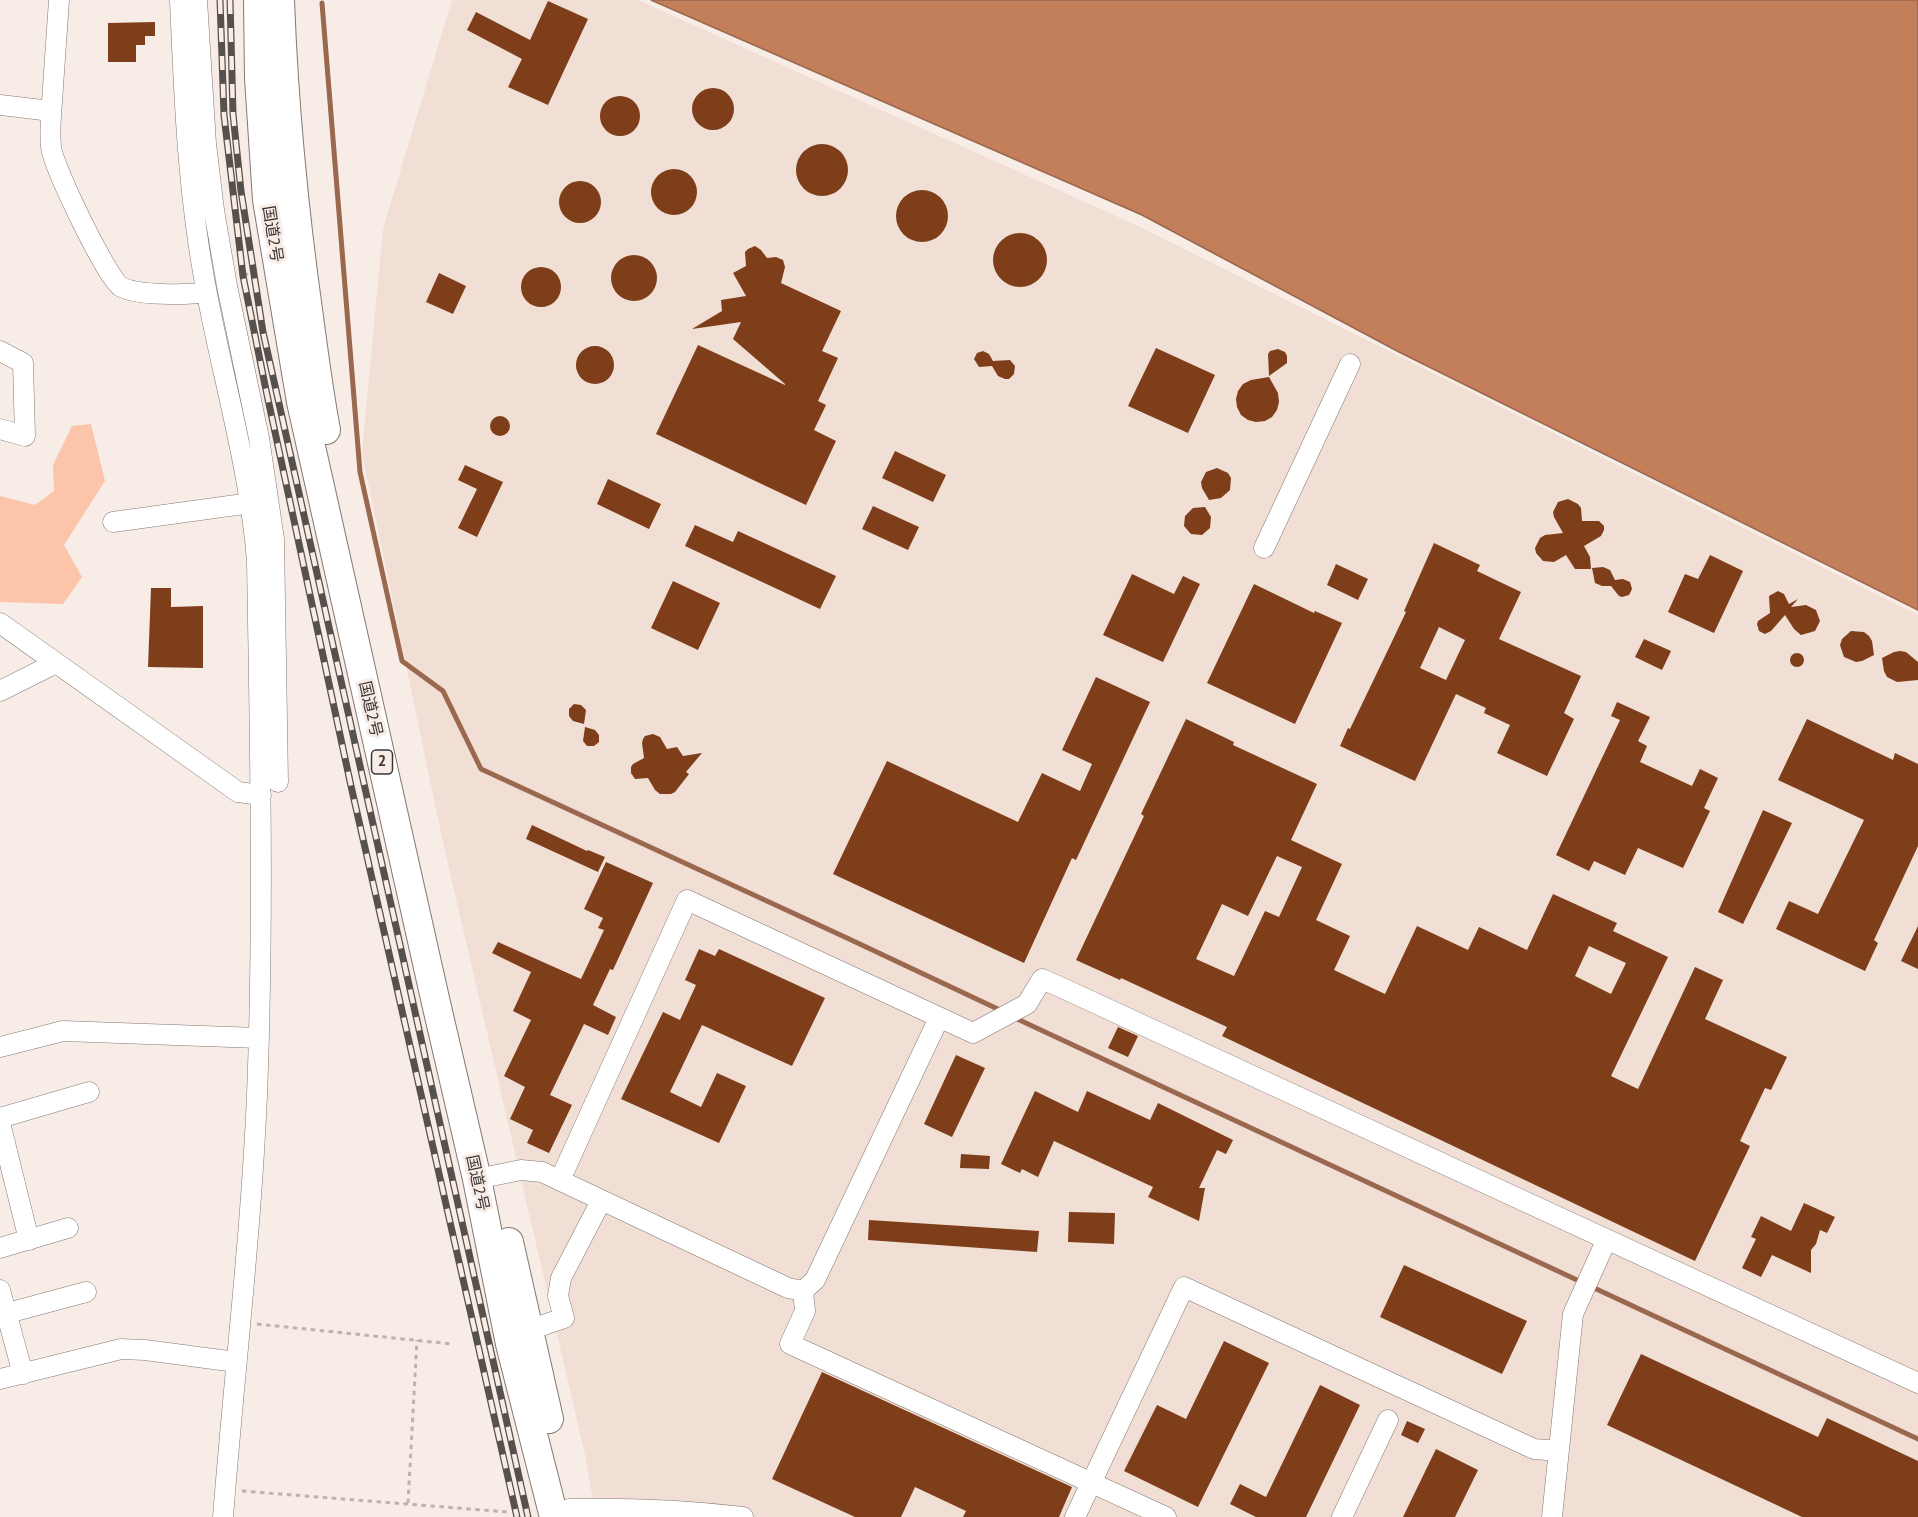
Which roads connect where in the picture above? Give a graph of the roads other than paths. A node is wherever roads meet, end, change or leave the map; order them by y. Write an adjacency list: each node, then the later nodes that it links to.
1 (59, 0): 7 (street)
2 (180, 0): 8 (street)
3 (197, 0): 18 (street)
4 (258, 0): 26 (highway, 国道2号 / 2)
5 (280, 0): 26 (highway, 国道2号 / 2)
6 (0, 105): 7 (street)
7 (51, 111): 8 (street)
8 (206, 292): 12 (street)
9 (0, 351): 11 (street)
10 (1350, 364): 14 (street)
11 (0, 429)
12 (251, 503): 13 (street); 19 (street)
13 (113, 522)
14 (1264, 548)
15 (0, 623): 16 (street)
16 (54, 662): 17 (street); 19 (street)
17 (0, 691)
18 (278, 782)
19 (261, 795): 21 (street)
20 (939, 1018): 27 (street); 31 (street); 34 (street)
21 (259, 1038): 22 (street); 38 (street)
22 (0, 1047)
23 (89, 1092): 24 (street)
24 (0, 1118)
25 (0, 1124): 30 (street)
26 (485, 1176): 27 (street); 37 (highway, 国道2号 / 2); 45 (highway, 国道2号 / 2)
27 (560, 1180): 28 (street)
28 (602, 1201): 34 (street); 37 (street)
29 (68, 1228): 30 (street)
30 (29, 1240): 32 (street)
31 (1606, 1241): 41 (street); 43 (street)
32 (0, 1248)
33 (0, 1290): 36 (street)
34 (803, 1291): 44 (street)
35 (86, 1292): 36 (street)
36 (3, 1314): 39 (street)
37 (529, 1330): 45 (highway, 国道2号 / 2)
38 (236, 1362): 39 (street); 46 (street)
39 (23, 1374): 40 (street)
40 (0, 1379)
41 (1918, 1383)
42 (1388, 1420): 50 (street)
43 (1559, 1451): 44 (street); 51 (street)
44 (1091, 1483): 48 (street); 49 (street)
45 (565, 1514): 47 (street)
46 (224, 1517)
47 (743, 1517)
48 (1076, 1517)
49 (1166, 1517)
50 (1342, 1517)
51 (1552, 1517)

